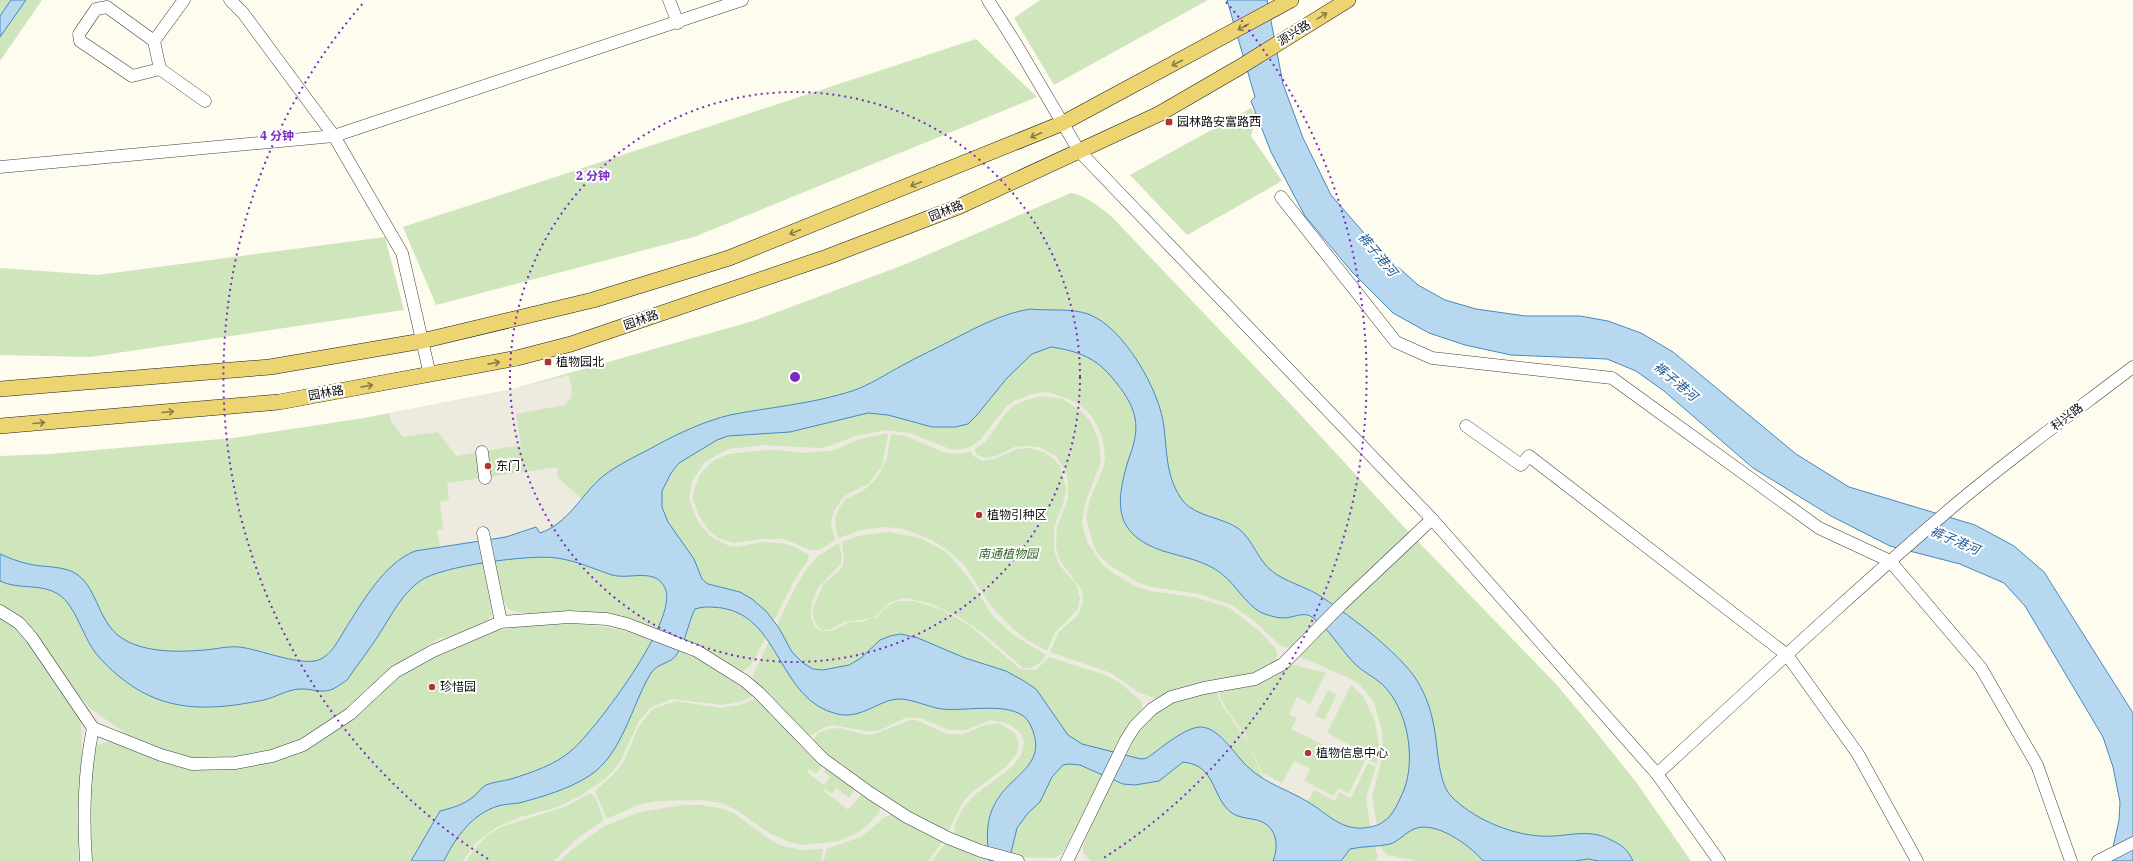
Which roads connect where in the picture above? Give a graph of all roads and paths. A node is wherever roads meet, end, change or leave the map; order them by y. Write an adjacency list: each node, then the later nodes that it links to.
1 (184, 0): 9 (street)
2 (230, 0): 14 (street)
3 (669, 0): 8 (street)
4 (742, 0): 8 (street)
5 (988, 0): 13 (street)
6 (1291, 0): 13 (main road, one-way to 13)
7 (1348, 0): 10 (main road, 源兴路, one-way to 7)
8 (678, 23): 14 (street)
9 (154, 41): 11 (street); 11 (street)
10 (1240, 67): 15 (main road, 园林路)
11 (160, 69): 12 (street)
12 (205, 101)
13 (1063, 123): 15 (street); 18 (main road, one-way to 18)
14 (334, 136): 16 (street); 18 (street)
15 (1079, 151): 20 (main road, 园林路, one-way to 15); 26 (street)
16 (0, 167)
17 (1281, 197): 28 (street)
18 (422, 341): 20 (street); 21 (main road)
19 (2133, 367): 28 (street, 科兴路)
20 (430, 375): 22 (main road, 园林路, one-way to 20)
21 (0, 389)
22 (0, 426)
23 (1466, 426): 31 (street)
24 (482, 452): 25 (street)
25 (485, 478)
26 (1432, 519): 33 (street); 37 (street)
27 (483, 537): 30 (street)
28 (1895, 557): 31 (street, 科兴路); 40 (street)
29 (0, 611): 32 (street)
30 (501, 622): 32 (street); 36 (street)
31 (1787, 654): 33 (street, 科兴路); 39 (street)
32 (93, 728): 35 (street)
33 (1657, 774): 38 (street)
34 (2133, 843): 41 (street)
35 (86, 861)
36 (1018, 861)
37 (1067, 861)
38 (1719, 861)
39 (1917, 861)
40 (2071, 861)
41 (2098, 861)

